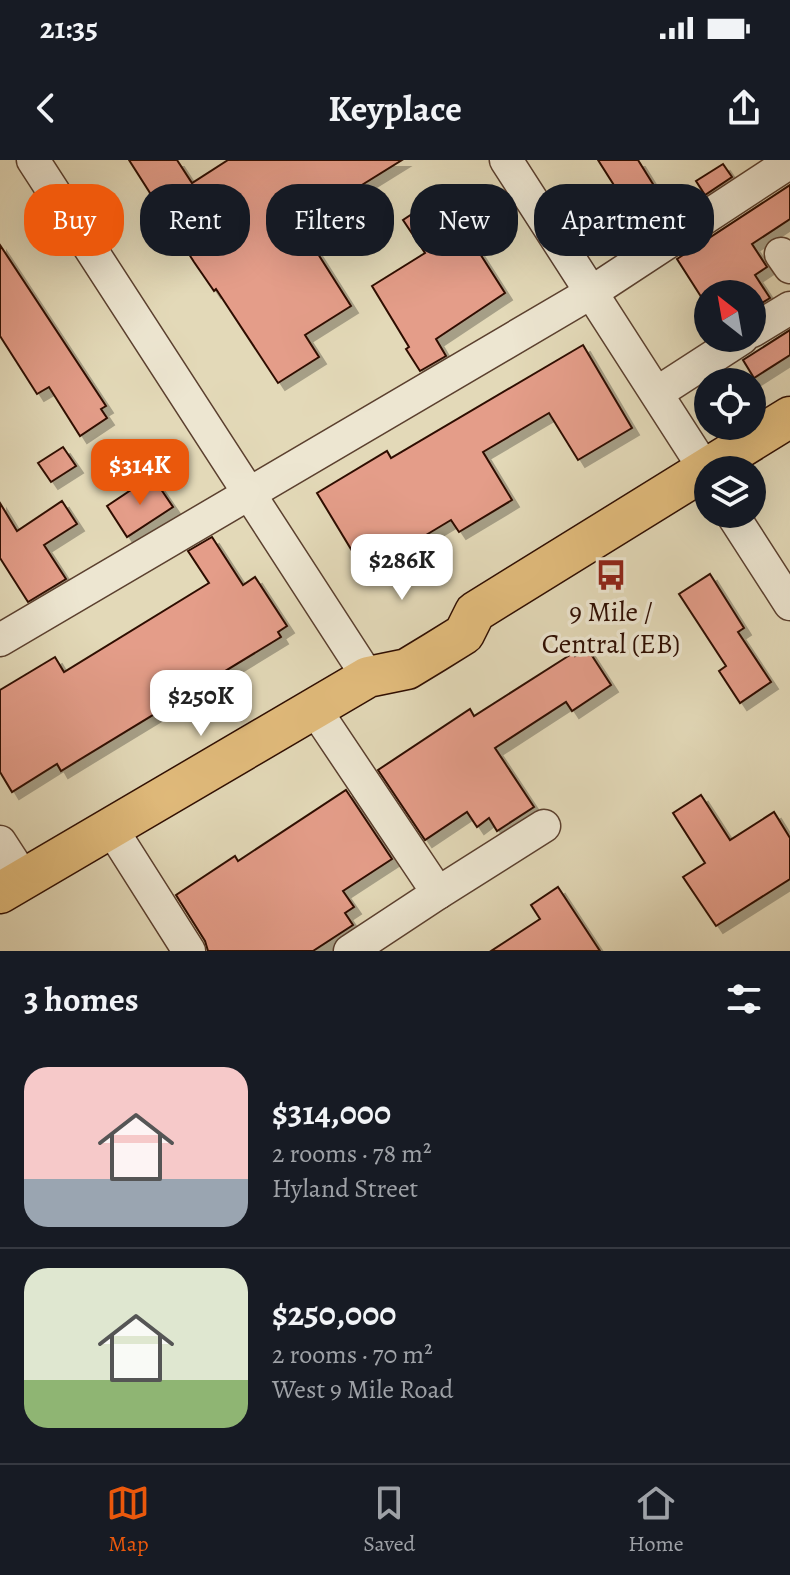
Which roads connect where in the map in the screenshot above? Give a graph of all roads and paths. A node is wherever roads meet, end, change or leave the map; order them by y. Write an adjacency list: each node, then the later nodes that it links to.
1 (33, 160): 13 (street)
2 (506, 160): 4 (street)
3 (790, 162): 4 (street)
4 (592, 292): 8 (street); 13 (street)
5 (790, 308): 6 (street)
6 (766, 323)
7 (720, 352): 8 (street)
8 (657, 393): 10 (street)
9 (790, 417): 11 (main road)
10 (697, 456)
11 (731, 456)
12 (694, 480): 17 (main road)
13 (250, 494): 16 (street); 17 (street)
14 (741, 528): 15 (street)
15 (790, 604)
16 (0, 640)
17 (368, 677): 18 (main road)
18 (314, 708): 20 (main road); 23 (street)
19 (544, 826): 23 (street)
20 (111, 828): 22 (main road); 24 (street)
21 (0, 842): 22 (street)
22 (12, 886)
23 (438, 893): 25 (street)
24 (189, 951)
25 (350, 951)

